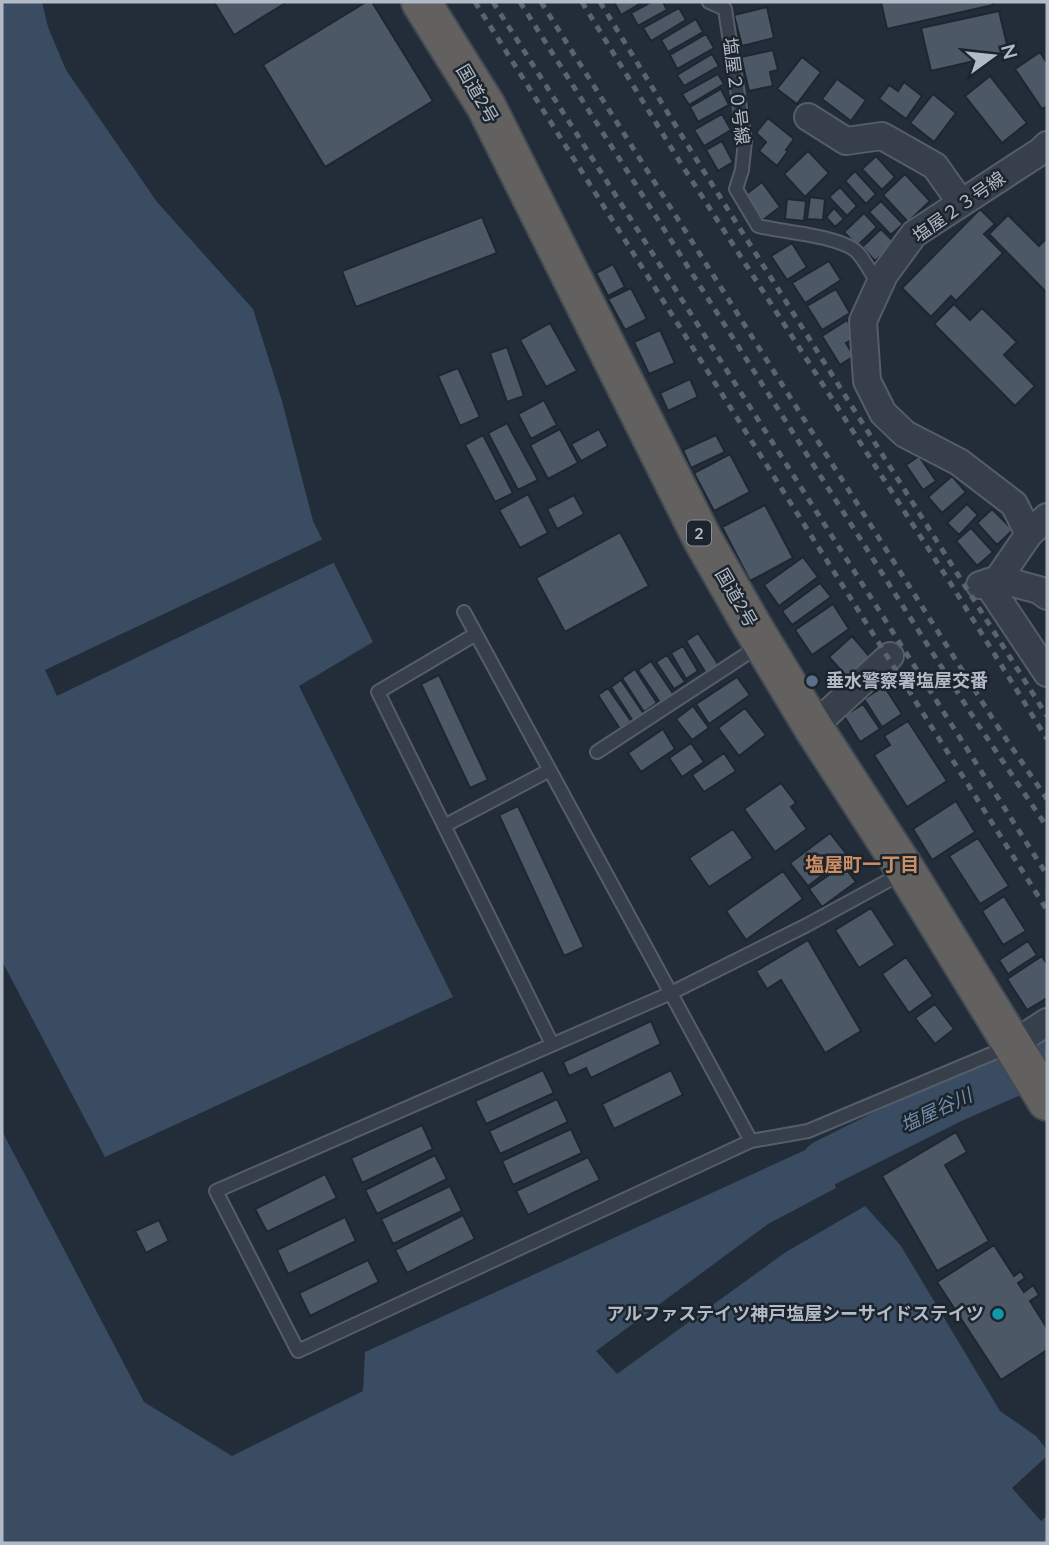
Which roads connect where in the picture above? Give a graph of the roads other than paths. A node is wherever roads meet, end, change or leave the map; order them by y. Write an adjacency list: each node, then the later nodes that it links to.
1 (421, 2): 13 (highway, 国道2号 / 2)
2 (709, 2): 3 (lane, 塩屋２０号線)
3 (730, 5): 7 (lane, 塩屋２０号線)
4 (808, 117): 6 (street)
5 (1047, 145): 6 (street, 塩屋２３号線)
6 (961, 203): 7 (street, 塩屋２３号線)
7 (879, 285): 8 (street, 塩屋２３号線)
8 (1038, 525): 9 (street)
9 (988, 583): 10 (street); 15 (street)
10 (1047, 596)
11 (464, 611): 12 (lane)
12 (476, 634): 18 (lane); 19 (lane)
13 (763, 643): 16 (highway, 国道2号 / 2); 17 (lane)
14 (890, 656): 16 (street)
15 (1047, 673)
16 (813, 727): 20 (highway, 国道2号 / 2)
17 (597, 752)
18 (550, 770): 19 (lane); 21 (lane)
19 (444, 826): 23 (lane)
20 (906, 871): 21 (lane); 24 (highway, 国道2号 / 2)
21 (671, 993): 23 (lane); 26 (lane)
22 (1047, 1022): 24 (street)
23 (552, 1044): 26 (lane)
24 (1014, 1049): 25 (highway, 国道2号 / 2); 26 (lane)
25 (1042, 1093)
26 (751, 1141)

